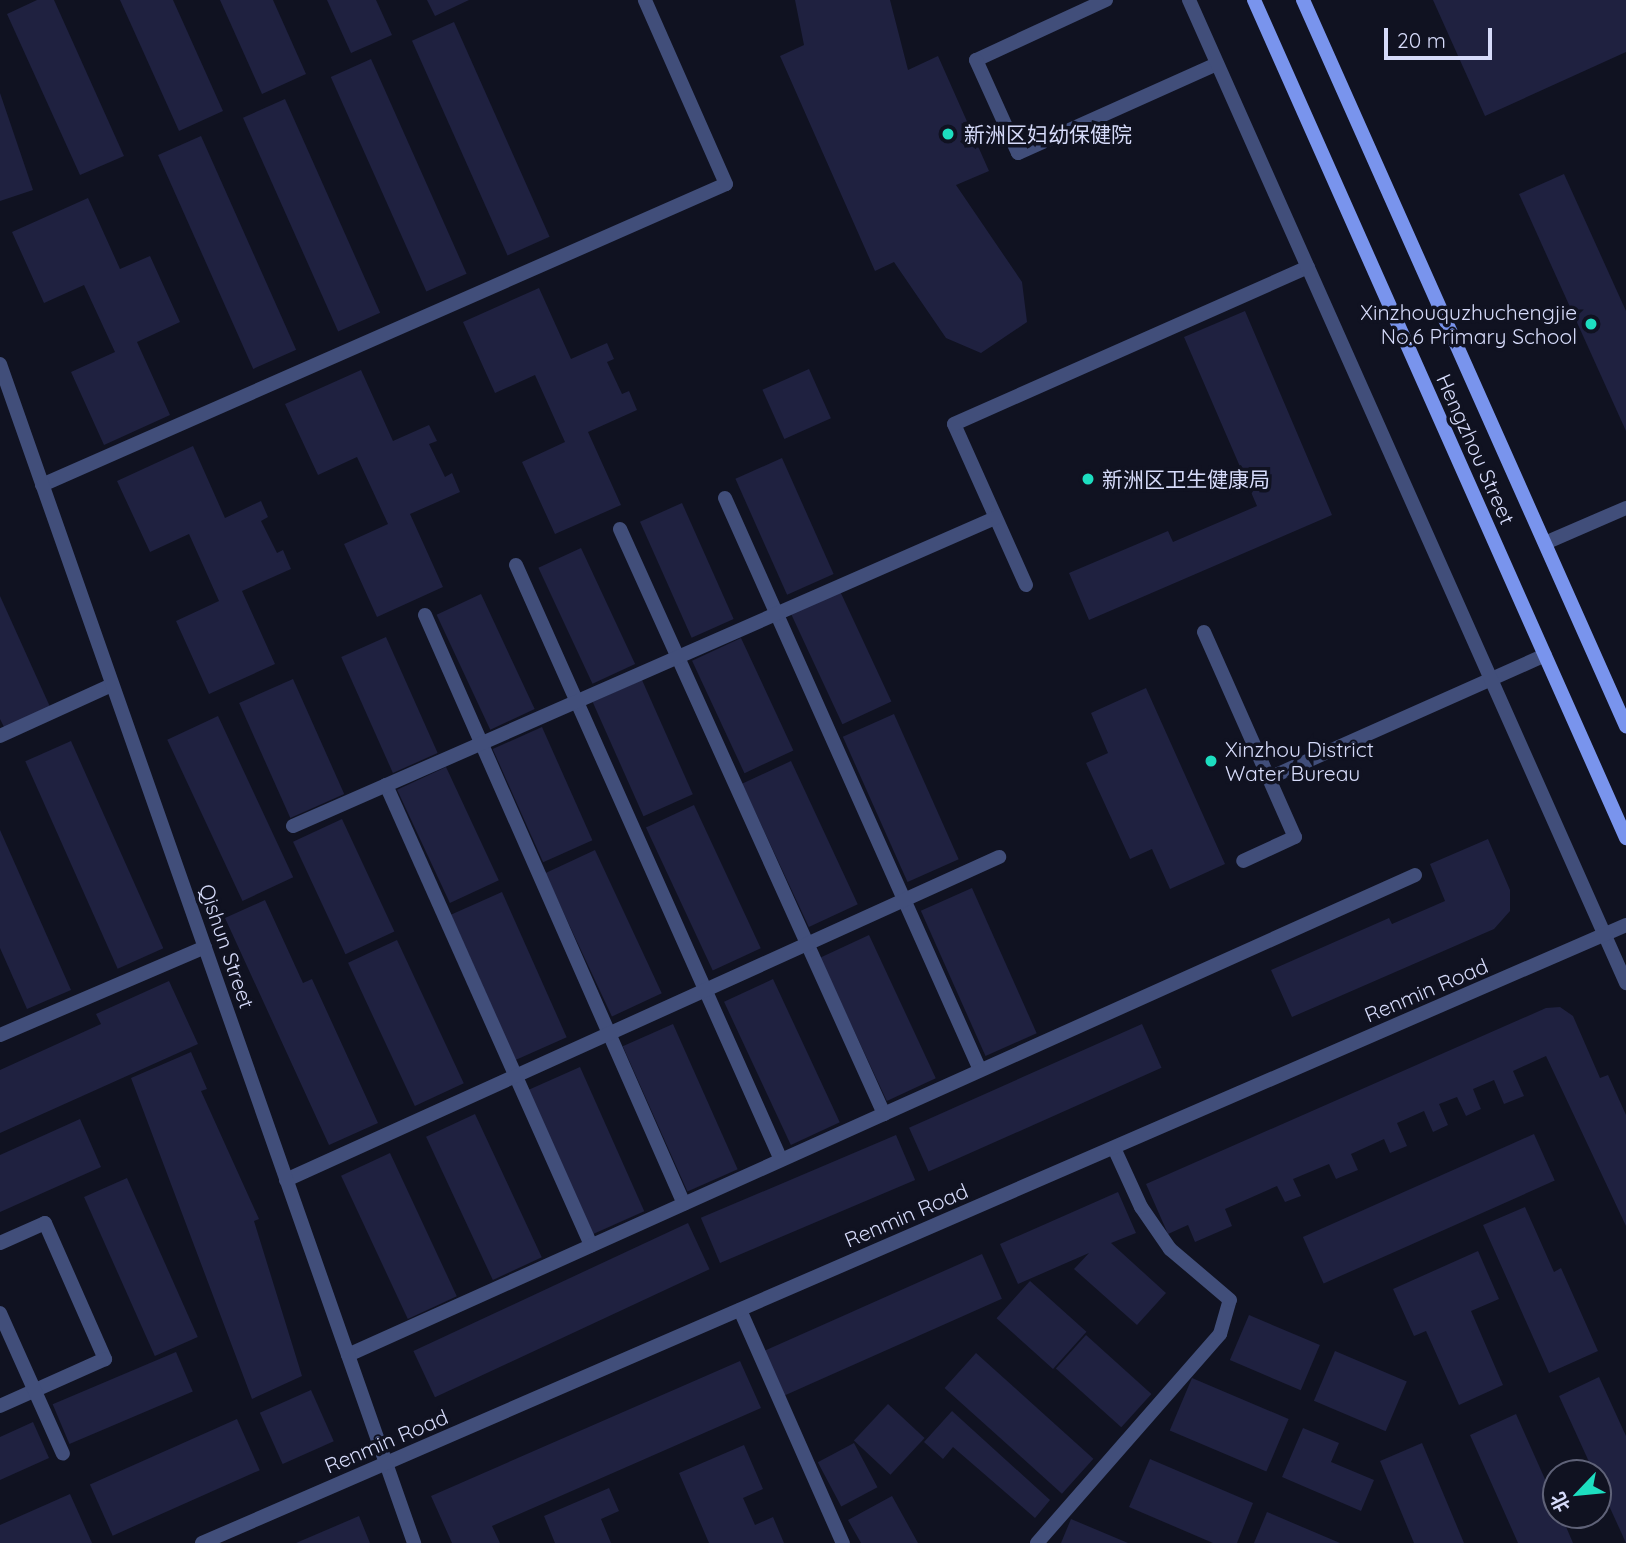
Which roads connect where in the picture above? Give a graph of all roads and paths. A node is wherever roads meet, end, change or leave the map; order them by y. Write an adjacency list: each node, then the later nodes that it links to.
1 (645, 0): 9 (street)
2 (1106, 0): 6 (street)
3 (1189, 0): 6 (street)
4 (1254, 0): 20 (main road, Hengzhou Street)
5 (1303, 0): 14 (main road, Hengzhou Street)
6 (1217, 64): 7 (street)
7 (1308, 267): 12 (street); 22 (street)
8 (0, 364): 9 (street, Qishun Street)
9 (43, 485): 23 (street, Qishun Street)
10 (725, 498): 17 (street)
11 (1626, 508): 14 (street)
12 (995, 518): 16 (street); 17 (street)
13 (620, 529): 21 (street)
14 (1545, 543): 25 (main road, Hengzhou Street)
15 (516, 565): 24 (street)
16 (1026, 584)
17 (776, 614): 21 (street); 35 (street)
18 (425, 615): 27 (street)
19 (1204, 632): 28 (street)
20 (1545, 655): 22 (street); 31 (main road, Hengzhou Street)
21 (678, 657): 24 (street); 38 (street)
22 (1491, 680): 28 (street); 37 (street)
23 (112, 685): 26 (street); 39 (street, Qishun Street)
24 (576, 702): 27 (street); 41 (street)
25 (1626, 726)
26 (0, 736)
27 (481, 744): 29 (street); 42 (street)
28 (1269, 778): 33 (street)
29 (386, 785): 30 (street); 45 (street)
30 (293, 826)
31 (1626, 838)
32 (999, 857): 35 (street)
33 (1243, 861)
34 (1415, 875): 44 (street)
35 (904, 900): 38 (street); 44 (street)
36 (1626, 925): 37 (street, Renmin Road)
37 (1605, 934): 40 (street); 47 (street, Renmin Road)
38 (807, 944): 41 (street); 46 (street)
39 (205, 947): 43 (street); 49 (street, Qishun Street)
40 (1626, 983)
41 (706, 990): 42 (street); 48 (street)
42 (609, 1033): 45 (street); 50 (street)
43 (0, 1035)
44 (980, 1070): 46 (street)
45 (515, 1076): 49 (street); 52 (street)
46 (884, 1114): 48 (street)
47 (1114, 1148): 53 (street, Renmin Road); 63 (street)
48 (781, 1160): 50 (street)
49 (286, 1180): 55 (street, Qishun Street)
50 (684, 1204): 52 (street)
51 (0, 1243): 56 (street)
52 (591, 1245): 55 (street)
53 (740, 1310): 59 (street, Renmin Road); 62 (street)
54 (0, 1313): 56 (street)
55 (348, 1355): 59 (street, Qishun Street)
56 (34, 1391): 57 (street); 58 (street)
57 (0, 1406)
58 (63, 1454)
59 (386, 1464): 60 (street, Renmin Road); 61 (street, Qishun Street)
60 (202, 1543)
61 (414, 1543)
62 (843, 1543)
63 (1037, 1543)

